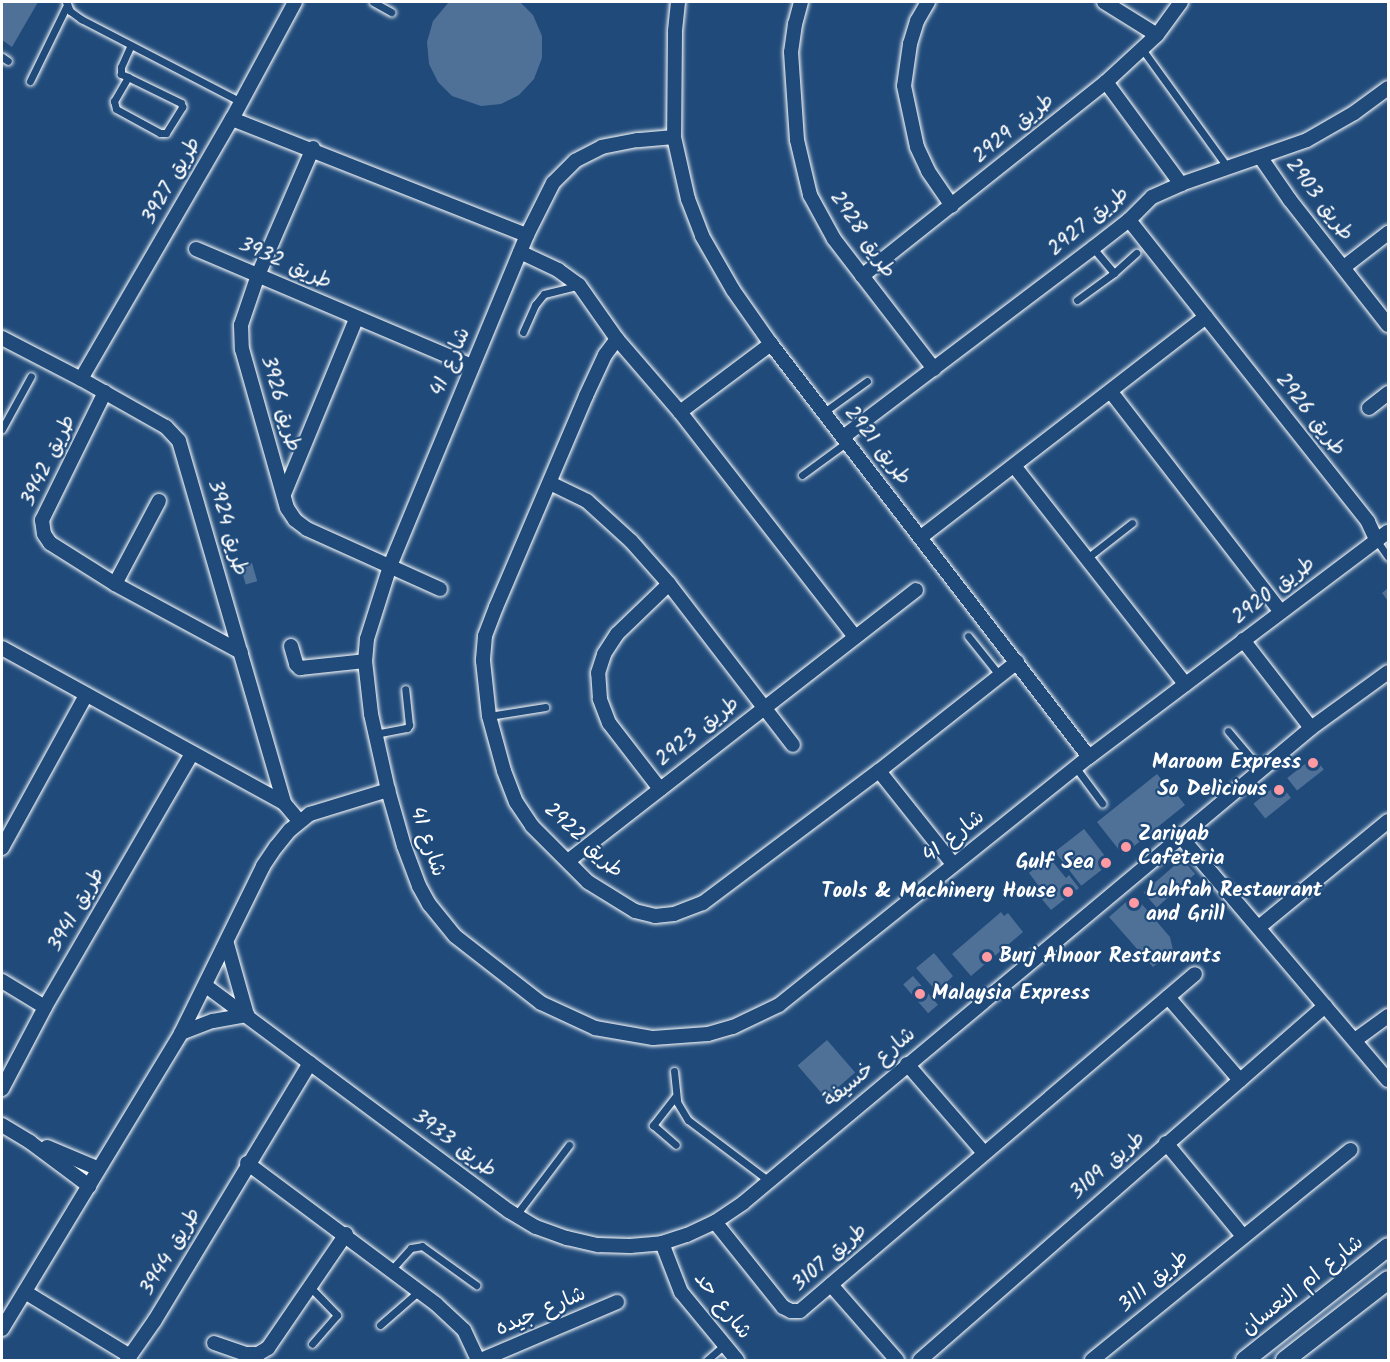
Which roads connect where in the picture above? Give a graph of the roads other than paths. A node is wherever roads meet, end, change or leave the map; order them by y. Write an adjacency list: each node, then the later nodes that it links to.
1 (295, 2): 17 (street, طريق 3927)
2 (373, 2): 9 (lane)
3 (678, 2): 19 (street)
4 (801, 2): 35 (street, طريق 2928)
5 (928, 2): 24 (street)
6 (1104, 2): 10 (street)
7 (1181, 2): 10 (street, طريق 2929)
8 (67, 3): 11 (lane); 14 (lane)
9 (391, 12)
10 (1157, 35): 12 (street, طريق 2929)
11 (131, 45): 13 (lane); 17 (lane)
12 (1142, 49): 15 (street, طريق 2929); 22 (lane)
13 (128, 77): 13 (lane)
14 (30, 81)
15 (1106, 82): 23 (street); 24 (street, طريق 2929)
16 (1389, 88): 21 (street, طريق 2927)
17 (241, 102): 18 (street, طريق 3927)
18 (232, 119): 20 (street); 48 (street, طريق 3927)
19 (674, 137): 27 (street, شارع 41); 44 (street, طريق 2921)
20 (313, 148): 27 (street); 34 (street, طريق 3926)
21 (1261, 158): 22 (street, طريق 2927); 32 (street, طريق 2903)
22 (1228, 168): 23 (street, طريق 2927)
23 (1181, 184): 25 (street, طريق 2927)
24 (952, 206): 35 (street, طريق 2929)
25 (1129, 220): 28 (street, طريق 2927); 38 (street, طريق 2926)
26 (1389, 233): 32 (street, طريق 2903)
27 (527, 235): 30 (street, شارع 41)
28 (1093, 248): 33 (lane); 46 (street, طريق 2927)
29 (196, 249): 34 (street, طريق 3932)
30 (520, 252): 36 (street); 45 (street, شارع 41)
31 (1136, 253): 33 (lane)
32 (1344, 267): 40 (street, طريق 2903)
33 (1114, 273): 37 (lane)
34 (258, 275): 39 (street, طريق 3932); 61 (street, طريق 3926)
35 (862, 276): 46 (street, طريق 2928)
36 (579, 285): 41 (lane); 42 (street)
37 (1077, 300)
38 (1206, 317): 51 (street); 66 (street, طريق 2926)
39 (356, 319): 45 (street, طريق 3932); 61 (street)
40 (1389, 326)
41 (523, 332)
42 (617, 339): 54 (street); 60 (street, طريق 2922)
43 (3, 344): 48 (street, طريق 3924)
44 (771, 344): 54 (street); 55 (street, طريق 2921)
45 (472, 366): 69 (street, شارع 41)
46 (934, 369): 57 (street, طريق 2927)
47 (31, 376): 56 (lane)
48 (81, 379): 50 (street, طريق 3924)
49 (867, 381): 55 (lane)
50 (105, 392): 70 (street, طريق 3942); 80 (street, طريق 3924)
51 (1111, 392): 58 (street); 74 (street)
52 (1389, 393): 53 (street)
53 (1369, 408)
54 (680, 411): 76 (street)
55 (824, 412): 57 (street, طريق 2921)
56 (2, 429)
57 (845, 439): 59 (lane); 65 (street, طريق 2921)
58 (1015, 467): 65 (street); 68 (street)
59 (802, 475)
60 (550, 483): 71 (street); 90 (street, طريق 2922)
61 (284, 494): 69 (street, طريق 3926)
62 (159, 501): 70 (street)
63 (1132, 523): 68 (lane)
64 (1389, 532): 66 (street, طريق 2920)
65 (921, 537): 82 (street, طريق 2921)
66 (1377, 541): 67 (lane); 74 (street, طريق 2920)
67 (1389, 557)
68 (1087, 558): 85 (street)
69 (390, 566): 72 (street, طريق 3926); 81 (street, شارع 41)
70 (115, 584): 80 (street, طريق 3942)
71 (669, 584): 88 (street); 100 (street)
72 (440, 589)
73 (916, 590): 76 (street, طريق 2923)
74 (1280, 611): 77 (street, طريق 2920)
75 (968, 636): 84 (lane)
76 (855, 637): 88 (street, طريق 2923)
77 (1243, 640): 85 (street, طريق 2920); 91 (street)
78 (291, 646): 81 (street)
79 (2, 648): 87 (street)
80 (241, 652): 102 (street, طريق 3924)
81 (365, 661): 93 (street, شارع 41)
82 (1017, 662): 84 (street, طريق 2922); 96 (street, طريق 2921)
83 (1389, 672): 91 (street, شارع خسيفة)
84 (1000, 676): 99 (street, طريق 2922)
85 (1185, 684): 96 (street, شارع 41)
86 (405, 689): 93 (lane)
87 (86, 696): 95 (street); 107 (street)
88 (765, 707): 94 (street); 100 (street, طريق 2923)
89 (545, 708): 90 (lane)
90 (489, 716): 108 (street, طريق 2922)
91 (1311, 728): 98 (street, شارع خسيفة)
92 (1227, 731): 98 (lane)
93 (375, 734): 101 (street, شارع 41)
94 (793, 745)
95 (192, 753): 102 (street); 117 (street, طريق 3941)
96 (1089, 758): 97 (street, شارع 41)
97 (1076, 768): 103 (lane); 109 (street, شارع 41)
98 (1261, 770): 106 (street, شارع خسيفة)
99 (879, 771): 108 (street, طريق 2922); 109 (street)
100 (660, 789): 108 (street, طريق 2923)
101 (388, 790): 104 (street); 109 (street, شارع 41)
102 (284, 803): 104 (street, طريق 3924)
103 (1102, 803)
104 (299, 821): 111 (street)
105 (1388, 823): 110 (street)
106 (1181, 837): 110 (street); 123 (street, شارع خسيفة)
107 (2, 848)
108 (568, 861)
109 (953, 864)
110 (1259, 927): 116 (street)
111 (227, 944): 114 (street); 118 (street)
112 (1195, 974): 115 (street, طريق 3107)
113 (2, 981): 117 (street)
114 (206, 987): 118 (street, طريق 3933); 120 (street)
115 (1168, 998): 125 (street); 135 (street, طريق 3107)
116 (1325, 1006): 121 (street); 125 (street, طريق 3109)
117 (45, 1008): 127 (street, طريق 3941)
118 (247, 1015): 120 (street); 122 (street, طريق 3933)
119 (1389, 1016): 121 (street)
120 (181, 1033): 137 (street)
121 (1354, 1040): 126 (street)
122 (310, 1063): 136 (street, طريق 3944); 140 (street, طريق 3933)
123 (907, 1064): 135 (street); 138 (street, شارع خسيفة)
124 (674, 1071): 128 (lane)
125 (1240, 1080): 131 (street, طريق 3109)
126 (1389, 1080)
127 (2, 1089)
128 (675, 1097): 133 (lane); 138 (lane)
129 (2, 1125): 130 (street)
130 (30, 1142): 137 (street); 139 (street)
131 (1166, 1143): 143 (street); 164 (street, طريق 3109)
132 (569, 1145): 140 (lane)
133 (676, 1145)
134 (1350, 1150): 143 (street, طريق 3111)
135 (984, 1153): 149 (street, طريق 3107)
136 (248, 1163): 142 (street); 159 (street, طريق 3944)
137 (99, 1169): 139 (street)
138 (769, 1181): 141 (street, شارع خسيفة)
139 (89, 1186): 152 (street)
140 (516, 1215): 144 (street, طريق 3933)
141 (715, 1222): 144 (street, شارع خسيفة); 149 (street, طريق 3107)
142 (346, 1234): 146 (street); 150 (street)
143 (1243, 1236): 165 (street, طريق 3111)
144 (662, 1243): 158 (street, شارع حد)
145 (1389, 1247): 166 (main road, شارع ام النعسان)
146 (392, 1269): 148 (lane); 151 (street)
147 (1389, 1280): 167 (main road)
148 (476, 1285)
149 (831, 1285): 163 (street)
150 (310, 1287): 156 (street); 157 (lane)
151 (418, 1291): 154 (lane); 160 (street)
152 (25, 1292): 155 (street); 159 (street)
153 (617, 1302): 160 (street, شارع جيده)
154 (380, 1325)
155 (2, 1329)
156 (214, 1343)
157 (312, 1344)
158 (724, 1346): 161 (lane); 162 (street, شارع حد)
159 (129, 1358)
160 (480, 1360)
161 (707, 1360)
162 (737, 1360)
163 (897, 1360)
164 (920, 1360)
165 (1092, 1360)
166 (1245, 1360)
167 (1285, 1360)

